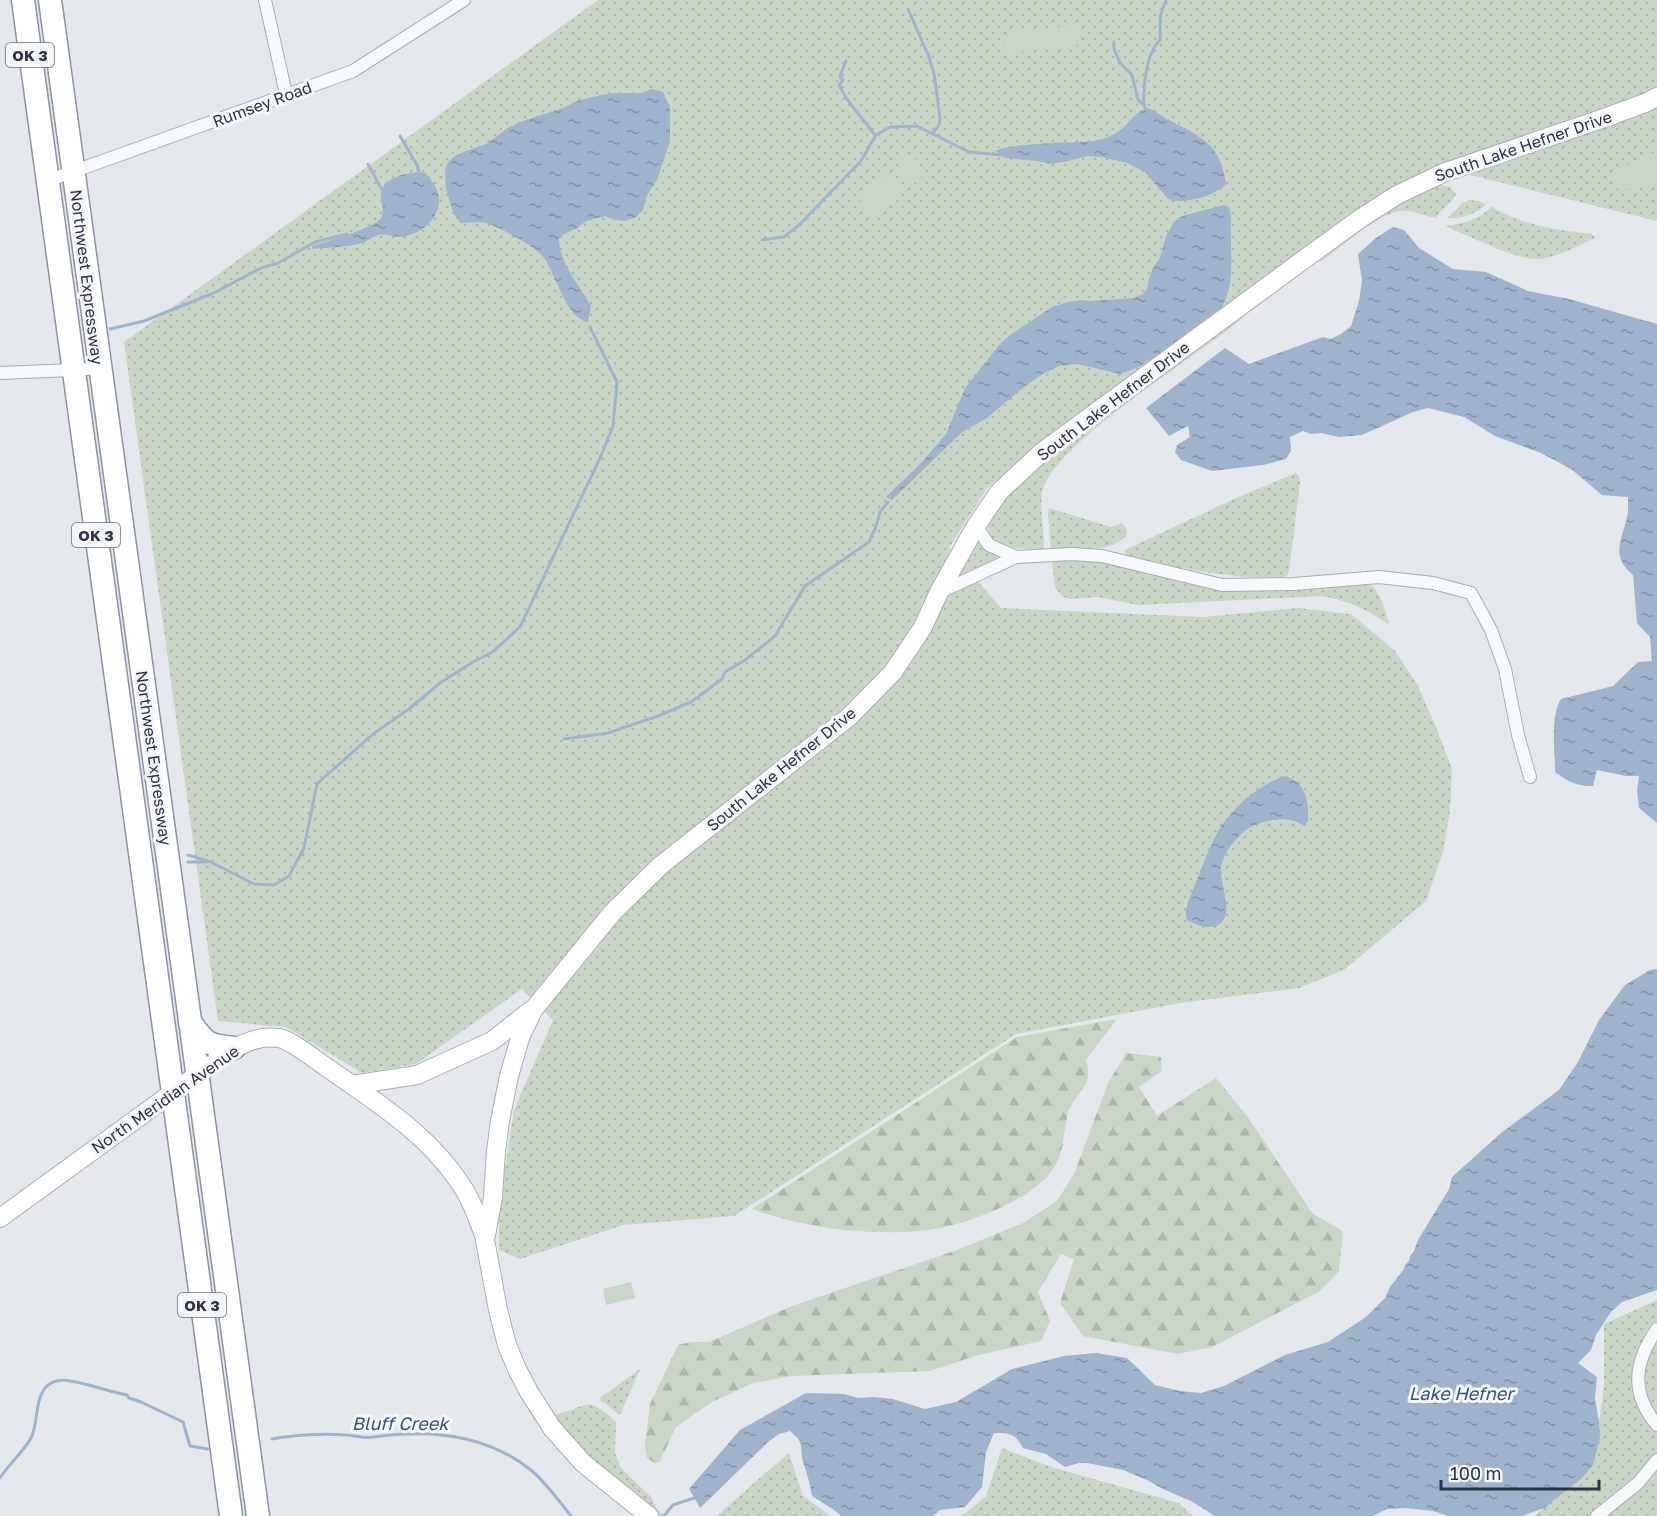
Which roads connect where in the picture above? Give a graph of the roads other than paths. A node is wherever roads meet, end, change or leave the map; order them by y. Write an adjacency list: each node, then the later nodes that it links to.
1 (23, 0): 9 (highway, Northwest Expressway / OK 3)
2 (50, 0): 8 (highway, Northwest Expressway / OK 3)
3 (264, 0): 6 (street)
4 (464, 0): 5 (street, Rumsey Road)
5 (447, 5): 6 (street, Rumsey Road)
6 (286, 94): 8 (street, Rumsey Road)
7 (1657, 97): 13 (street, South Lake Hefner Drive)
8 (74, 172): 9 (street, Rumsey Road); 10 (highway, Northwest Expressway / OK 3)
9 (47, 181): 11 (highway, Northwest Expressway / OK 3)
10 (99, 368): 11 (street); 16 (highway, Northwest Expressway / OK 3)
11 (73, 370): 12 (street); 17 (highway, Northwest Expressway / OK 3)
12 (0, 373)
13 (976, 526): 14 (street); 15 (street, South Lake Hefner Drive)
14 (1016, 557): 15 (street); 18 (street)
15 (939, 592): 19 (street, South Lake Hefner Drive)
16 (145, 697): 17 (highway); 20 (highway, Northwest Expressway / OK 3)
17 (119, 700): 24 (highway, Northwest Expressway / OK 3)
18 (1530, 777)
19 (533, 1010): 23 (street); 26 (street, South Lake Hefner Drive)
20 (190, 1022): 21 (highway); 22 (highway, Northwest Expressway / OK 3)
21 (234, 1048): 22 (street, North Meridian Avenue); 23 (street, North Meridian Avenue)
22 (198, 1075): 24 (street, North Meridian Avenue); 31 (highway, Northwest Expressway / OK 3)
23 (352, 1085): 26 (street, North Meridian Avenue)
24 (173, 1093): 25 (street, North Meridian Avenue); 30 (highway, Northwest Expressway / OK 3)
25 (0, 1218)
26 (485, 1240): 32 (street, South Lake Hefner Drive)
27 (1657, 1329): 28 (street)
28 (1657, 1425)
29 (1657, 1460): 33 (street)
30 (231, 1516)
31 (258, 1516)
32 (649, 1516)
33 (1597, 1516)

